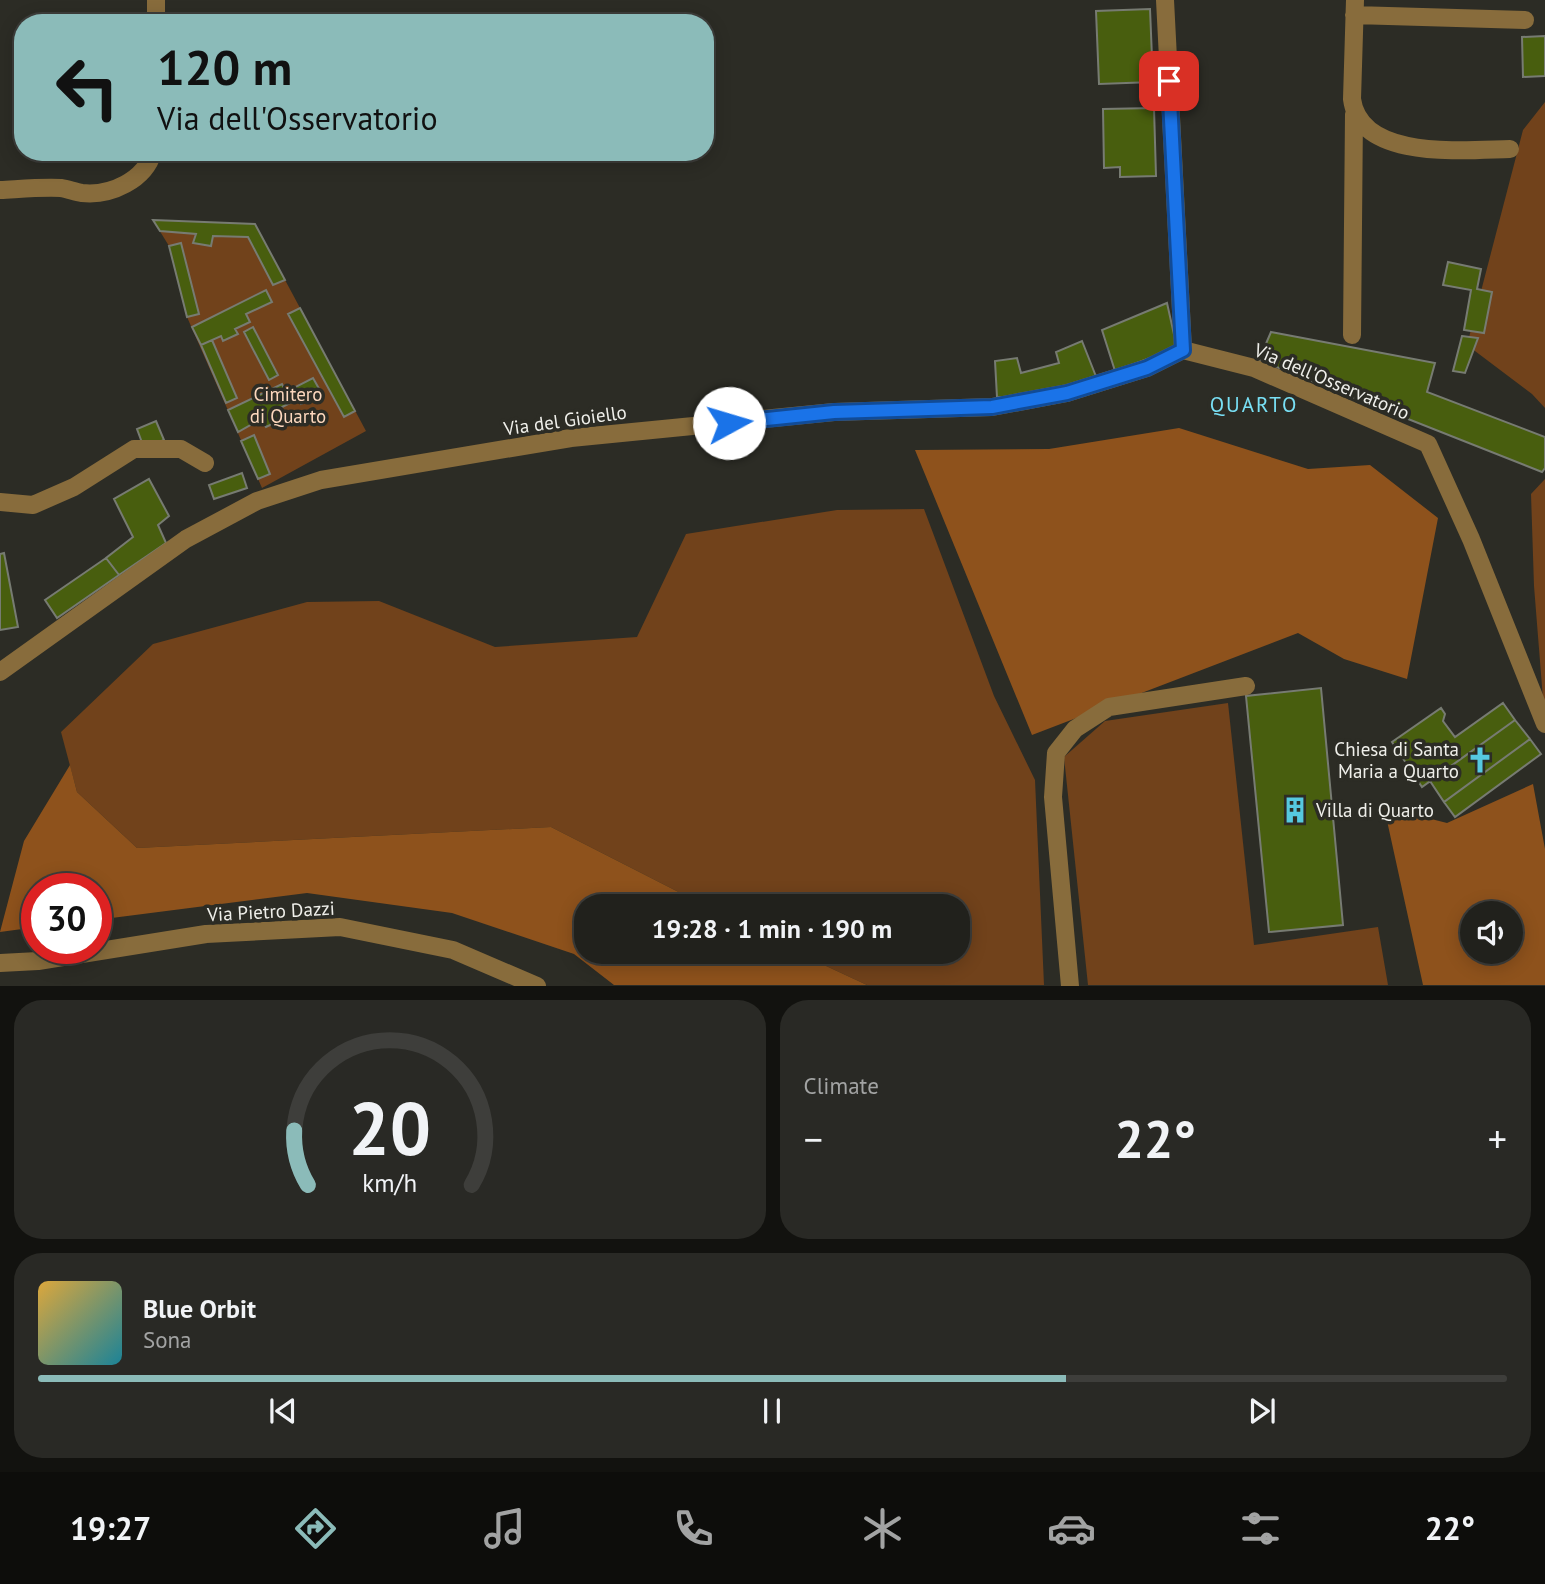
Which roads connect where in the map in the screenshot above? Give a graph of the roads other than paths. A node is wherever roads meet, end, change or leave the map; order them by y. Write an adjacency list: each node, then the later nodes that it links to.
1 (1165, 0): 9 (street)
2 (1355, 8): 3 (street); 4 (street)
3 (1525, 20)
4 (1354, 114): 5 (street); 8 (street)
5 (1510, 149)
6 (149, 161): 7 (street)
7 (0, 190)
8 (1352, 335)
9 (1183, 350): 12 (street, Via del Gioiello); 14 (street, Via dell'Osservatorio)
10 (205, 463): 11 (street)
11 (0, 502)
12 (0, 672)
13 (1246, 686): 17 (street)
14 (1545, 724)
15 (0, 963): 16 (street, Via Pietro Dazzi)
16 (537, 985)
17 (1070, 985)

